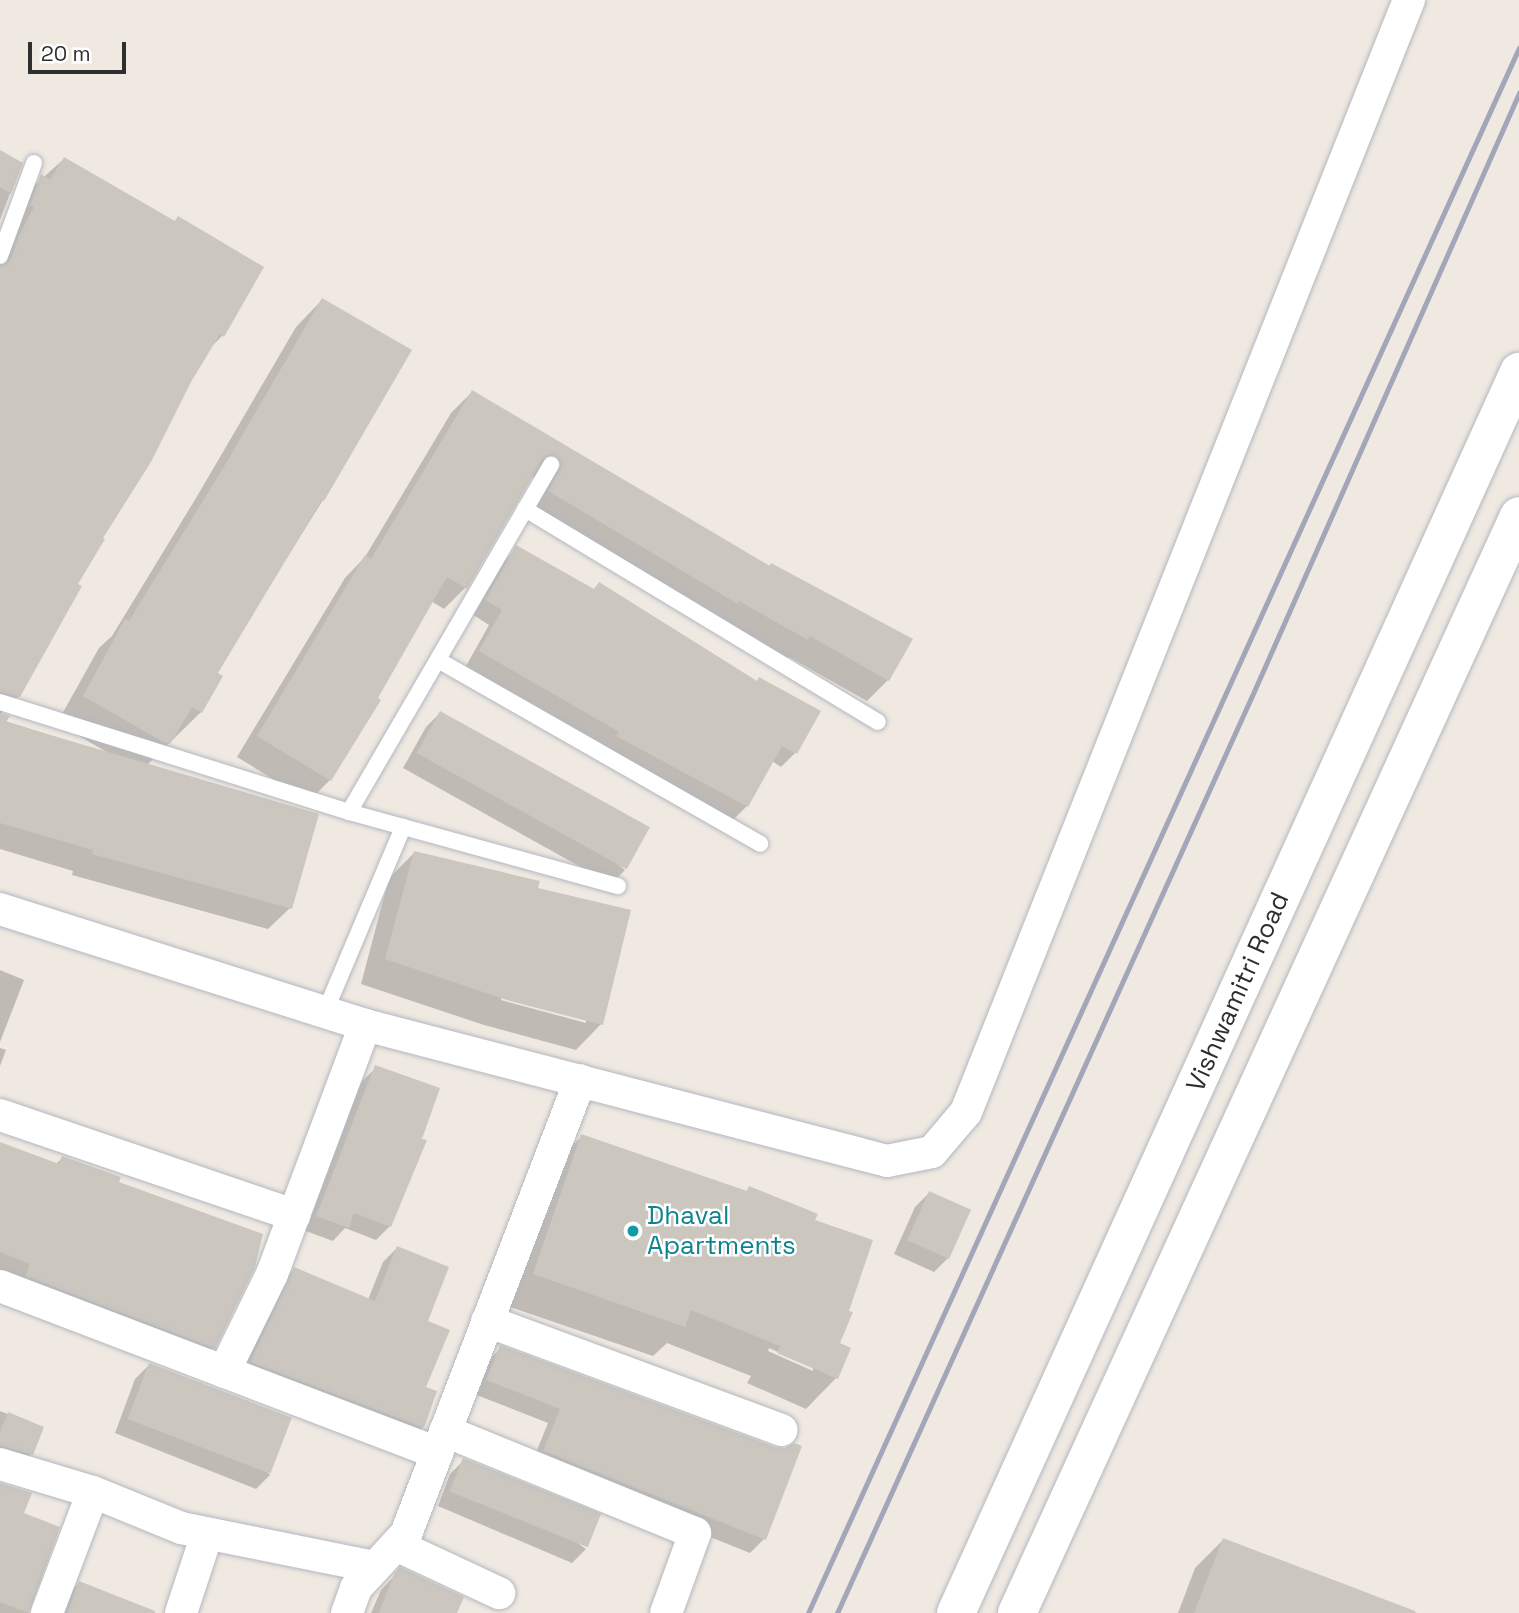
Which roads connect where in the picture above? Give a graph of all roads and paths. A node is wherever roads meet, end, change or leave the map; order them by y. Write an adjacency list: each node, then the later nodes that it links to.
1 (1409, 0): 18 (street)
2 (34, 163): 3 (lane)
3 (0, 256)
4 (1519, 372): 35 (main road, Vishwamitri Road)
5 (551, 465): 6 (lane)
6 (525, 509): 8 (lane); 10 (lane)
7 (1519, 516): 36 (main road)
8 (438, 660): 11 (lane); 13 (lane)
9 (0, 702): 11 (lane)
10 (878, 722)
11 (349, 812): 12 (lane)
12 (403, 827): 14 (lane); 16 (lane)
13 (760, 844)
14 (618, 887)
15 (0, 909): 16 (street)
16 (325, 1012): 17 (street)
17 (365, 1025): 18 (street); 20 (street)
18 (580, 1080): 22 (street)
19 (0, 1115): 20 (street)
20 (294, 1215): 23 (street)
21 (0, 1286): 23 (street)
22 (487, 1321): 24 (street); 25 (street)
23 (224, 1372): 25 (street)
24 (782, 1430)
25 (441, 1442): 29 (street); 34 (street)
26 (0, 1464): 27 (street)
27 (93, 1493): 28 (street); 31 (street)
28 (207, 1534): 29 (street); 32 (street)
29 (386, 1556): 30 (street); 33 (street)
30 (499, 1593)
31 (47, 1613)
32 (181, 1613)
33 (347, 1613)
34 (666, 1613)
35 (956, 1613)
36 (1017, 1613)

